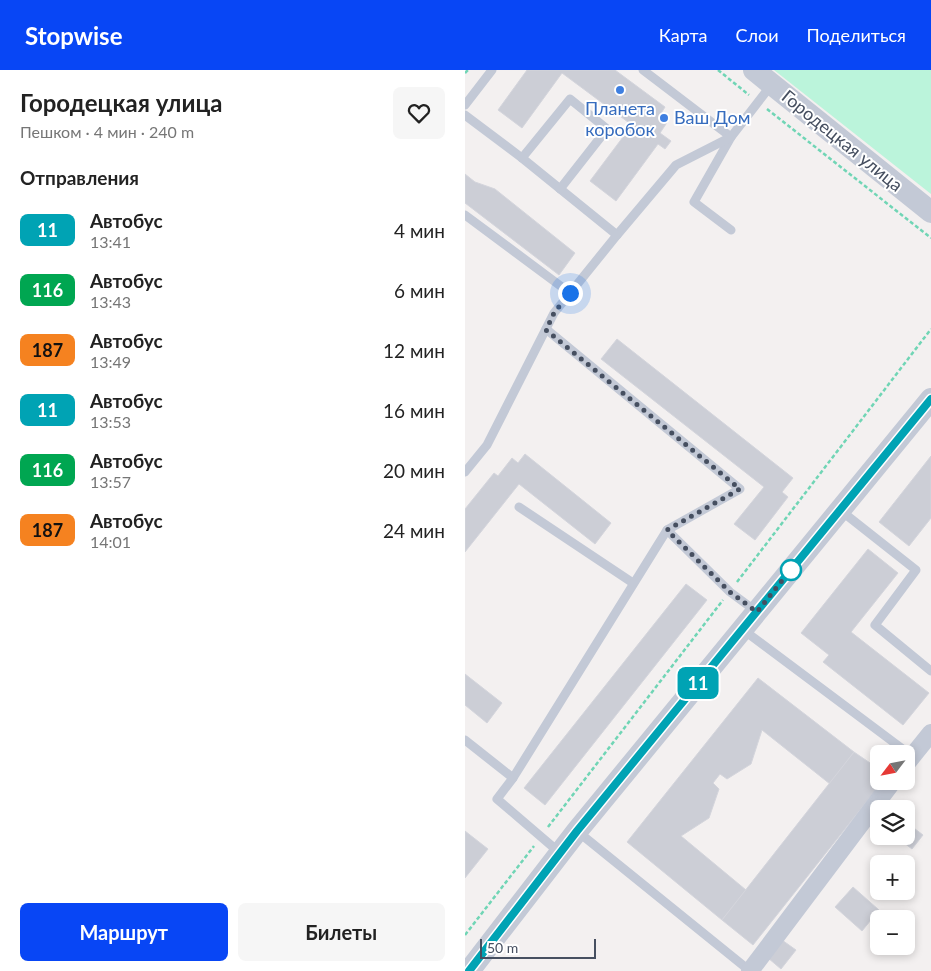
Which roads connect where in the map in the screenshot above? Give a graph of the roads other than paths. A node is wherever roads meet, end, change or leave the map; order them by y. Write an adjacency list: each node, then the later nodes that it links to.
1 (492, 70): 5 (lane)
2 (643, 70): 7 (lane)
3 (754, 70): 4 (street, Городецкая улица)
4 (772, 84): 7 (lane); 10 (street, Городецкая улица)
5 (465, 105)
6 (465, 115): 8 (lane)
7 (731, 137): 12 (lane); 13 (lane)
8 (522, 158): 9 (lane); 9 (lane)
9 (560, 189): 13 (lane)
10 (931, 212)
11 (465, 215): 14 (lane)
12 (731, 230)
13 (617, 235): 14 (lane)
14 (570, 293): 15 (lane)
15 (546, 330): 17 (lane); 20 (lane)
16 (929, 407): 19 (street)
17 (465, 472)
18 (519, 507): 21 (lane)
19 (840, 510): 22 (street); 24 (lane)
20 (667, 530): 21 (lane); 22 (lane)
21 (633, 583): 29 (lane)
22 (757, 612): 23 (street)
23 (742, 629): 27 (lane); 31 (street)
24 (931, 671)
25 (931, 733): 28 (street)
26 (465, 740): 29 (lane)
27 (890, 745)
28 (915, 753)
29 (513, 778): 32 (lane)
30 (886, 790): 34 (street)
31 (577, 831): 32 (street); 34 (lane)
32 (560, 853): 33 (street)
33 (469, 971)
34 (750, 971)

